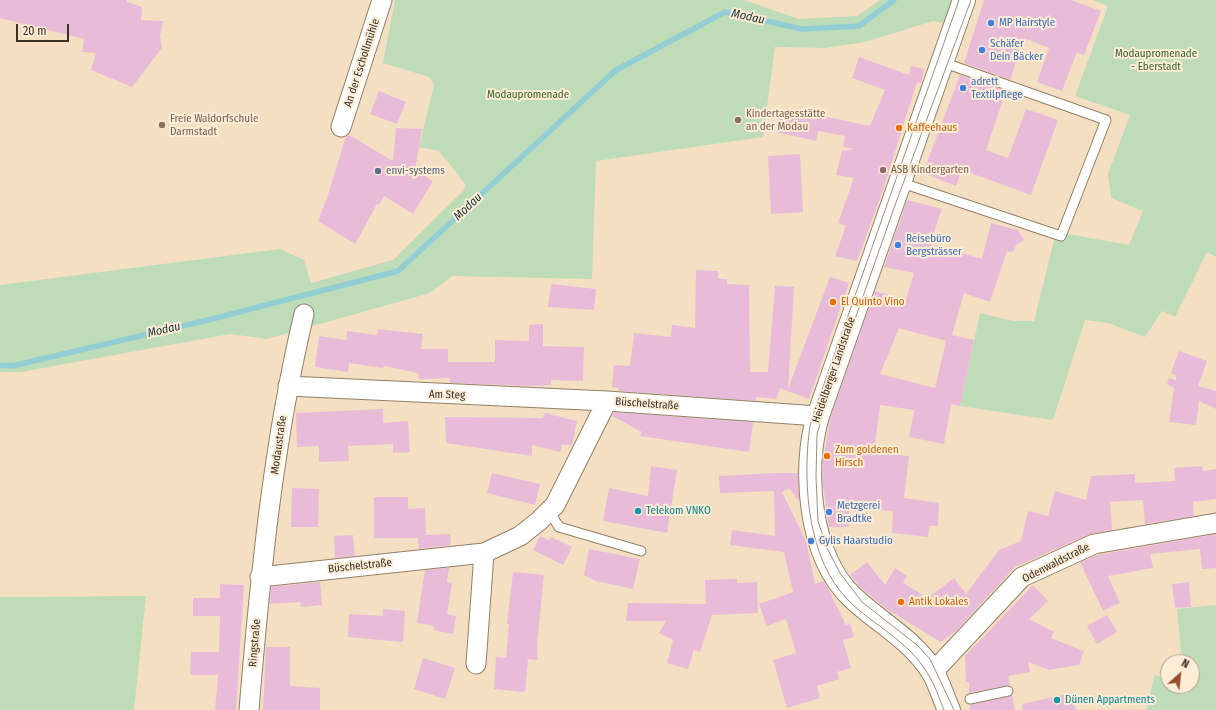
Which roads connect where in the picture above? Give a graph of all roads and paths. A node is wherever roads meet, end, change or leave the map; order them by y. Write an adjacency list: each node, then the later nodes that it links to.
1 (382, 0): 4 (street, An der Eschollmühle)
2 (964, 0): 3 (street, Heidelberger Landstraße)
3 (942, 62): 5 (street, Heidelberger Landstraße); 5 (lane)
4 (341, 127)
5 (900, 182): 9 (street, Heidelberger Landstraße)
6 (304, 314): 7 (street, Modaustraße)
7 (288, 386): 8 (street, Am Steg); 14 (street, Modaustraße)
8 (607, 401): 9 (street, Büschelstraße); 10 (street, Büschelstraße)
9 (818, 416): 16 (street, Heidelberger Landstraße)
10 (549, 511): 12 (lane); 13 (street, Büschelstraße)
11 (1216, 523): 16 (street, Odenwaldstraße)
12 (641, 551)
13 (484, 554): 14 (street, Büschelstraße); 15 (street)
14 (260, 577): 19 (street, Ringstraße)
15 (476, 664)
16 (933, 672): 20 (street, Heidelberger Landstraße)
17 (1008, 691): 18 (lane)
18 (970, 699)
19 (249, 710)
20 (949, 710)

